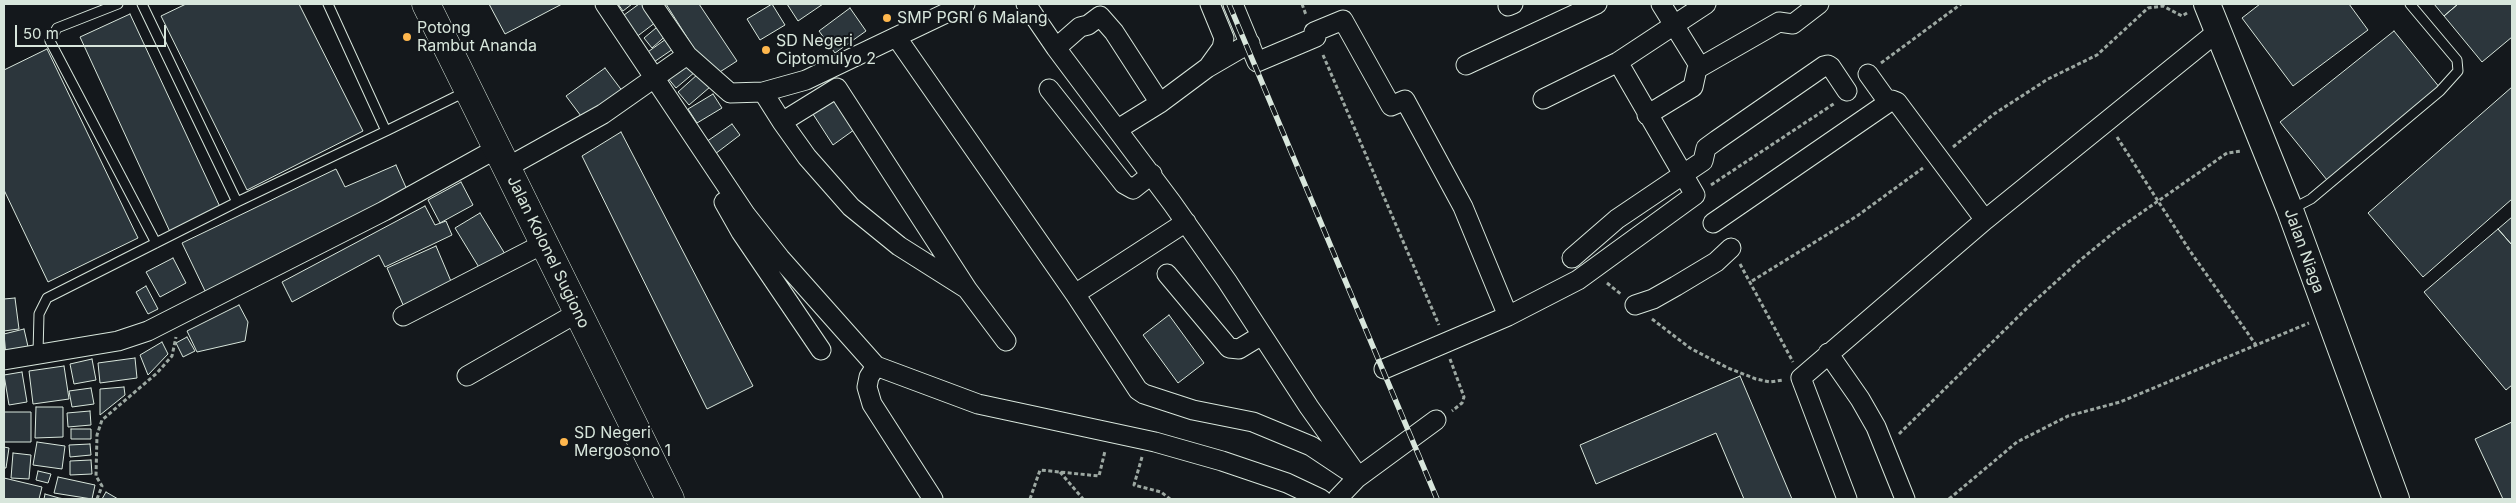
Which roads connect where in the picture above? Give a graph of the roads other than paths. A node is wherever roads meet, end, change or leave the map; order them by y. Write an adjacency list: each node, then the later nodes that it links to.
1 (118, 4): 49 (lane)
2 (142, 4): 44 (lane)
3 (328, 4): 39 (lane)
4 (426, 4): 30 (highway, Jalan Kolonel Sugiono)
5 (605, 4): 28 (street)
6 (652, 4): 22 (street)
7 (965, 4): 19 (street)
8 (1026, 4): 21 (street)
9 (1210, 4): 26 (street)
10 (1233, 4): 20 (street)
11 (1597, 4): 24 (street)
12 (1661, 4): 17 (street)
13 (1706, 4): 17 (street)
14 (1819, 4): 25 (street)
15 (2410, 4): 45 (lane)
16 (2198, 6): 18 (street, Jalan Niaga)
17 (1673, 25): 23 (street); 25 (street)
18 (2217, 32): 45 (street, Jalan Niaga); 46 (street)
19 (897, 38): 32 (street); 55 (street)
20 (1250, 43): 26 (street); 59 (street)
21 (1056, 48): 35 (street); 38 (street)
22 (687, 55): 28 (street); 32 (street)
23 (1618, 62): 33 (street); 36 (street)
24 (1466, 65)
25 (1700, 67): 36 (street)
26 (1207, 68): 35 (street)
27 (1868, 74): 34 (street)
28 (654, 79): 40 (street); 41 (street)
29 (1050, 89): 42 (street)
30 (468, 90): 39 (lane); 41 (highway, Jalan Kolonel Sugiono)
31 (1847, 91): 43 (street)
32 (763, 92): 37 (street)
33 (1542, 99)
34 (1888, 102): 46 (street); 48 (street)
35 (1160, 103): 38 (street)
36 (1647, 115): 43 (street)
37 (782, 122): 54 (street); 54 (street)
38 (1118, 129): 42 (street)
39 (386, 131): 44 (lane)
40 (694, 138): 62 (street); 66 (street)
41 (501, 158): 50 (highway, Jalan Kolonel Sugiono); 64 (street)
42 (1152, 174): 47 (street)
43 (1683, 176): 52 (street); 59 (street)
44 (237, 202): 49 (lane)
45 (2290, 210): 77 (street, Jalan Niaga)
46 (1985, 220): 63 (street)
47 (1186, 222): 55 (street); 60 (street)
48 (1713, 223)
49 (156, 243): 64 (lane)
50 (543, 244): 57 (highway, Jalan Kolonel Sugiono); 58 (street)
51 (1731, 248): 56 (street)
52 (1572, 258)
53 (1167, 274): 60 (street)
54 (967, 289): 61 (street)
55 (1075, 294): 70 (street)
56 (1635, 305)
57 (577, 313): 68 (street); 71 (highway, Jalan Kolonel Sugiono)
58 (403, 316)
59 (1508, 316): 67 (street)
60 (1262, 335): 70 (street)
61 (1006, 342)
62 (821, 350)
63 (1828, 353): 75 (street); 76 (street)
64 (38, 354): 65 (street)
65 (4, 360)
66 (876, 366): 72 (street); 73 (street)
67 (1384, 369)
68 (466, 376)
69 (1436, 420): 70 (street)
70 (1358, 477): 74 (street)
71 (670, 499)
72 (932, 499)
73 (1321, 499)
74 (1337, 499)
75 (1848, 499)
76 (1905, 499)
77 (2396, 499)

